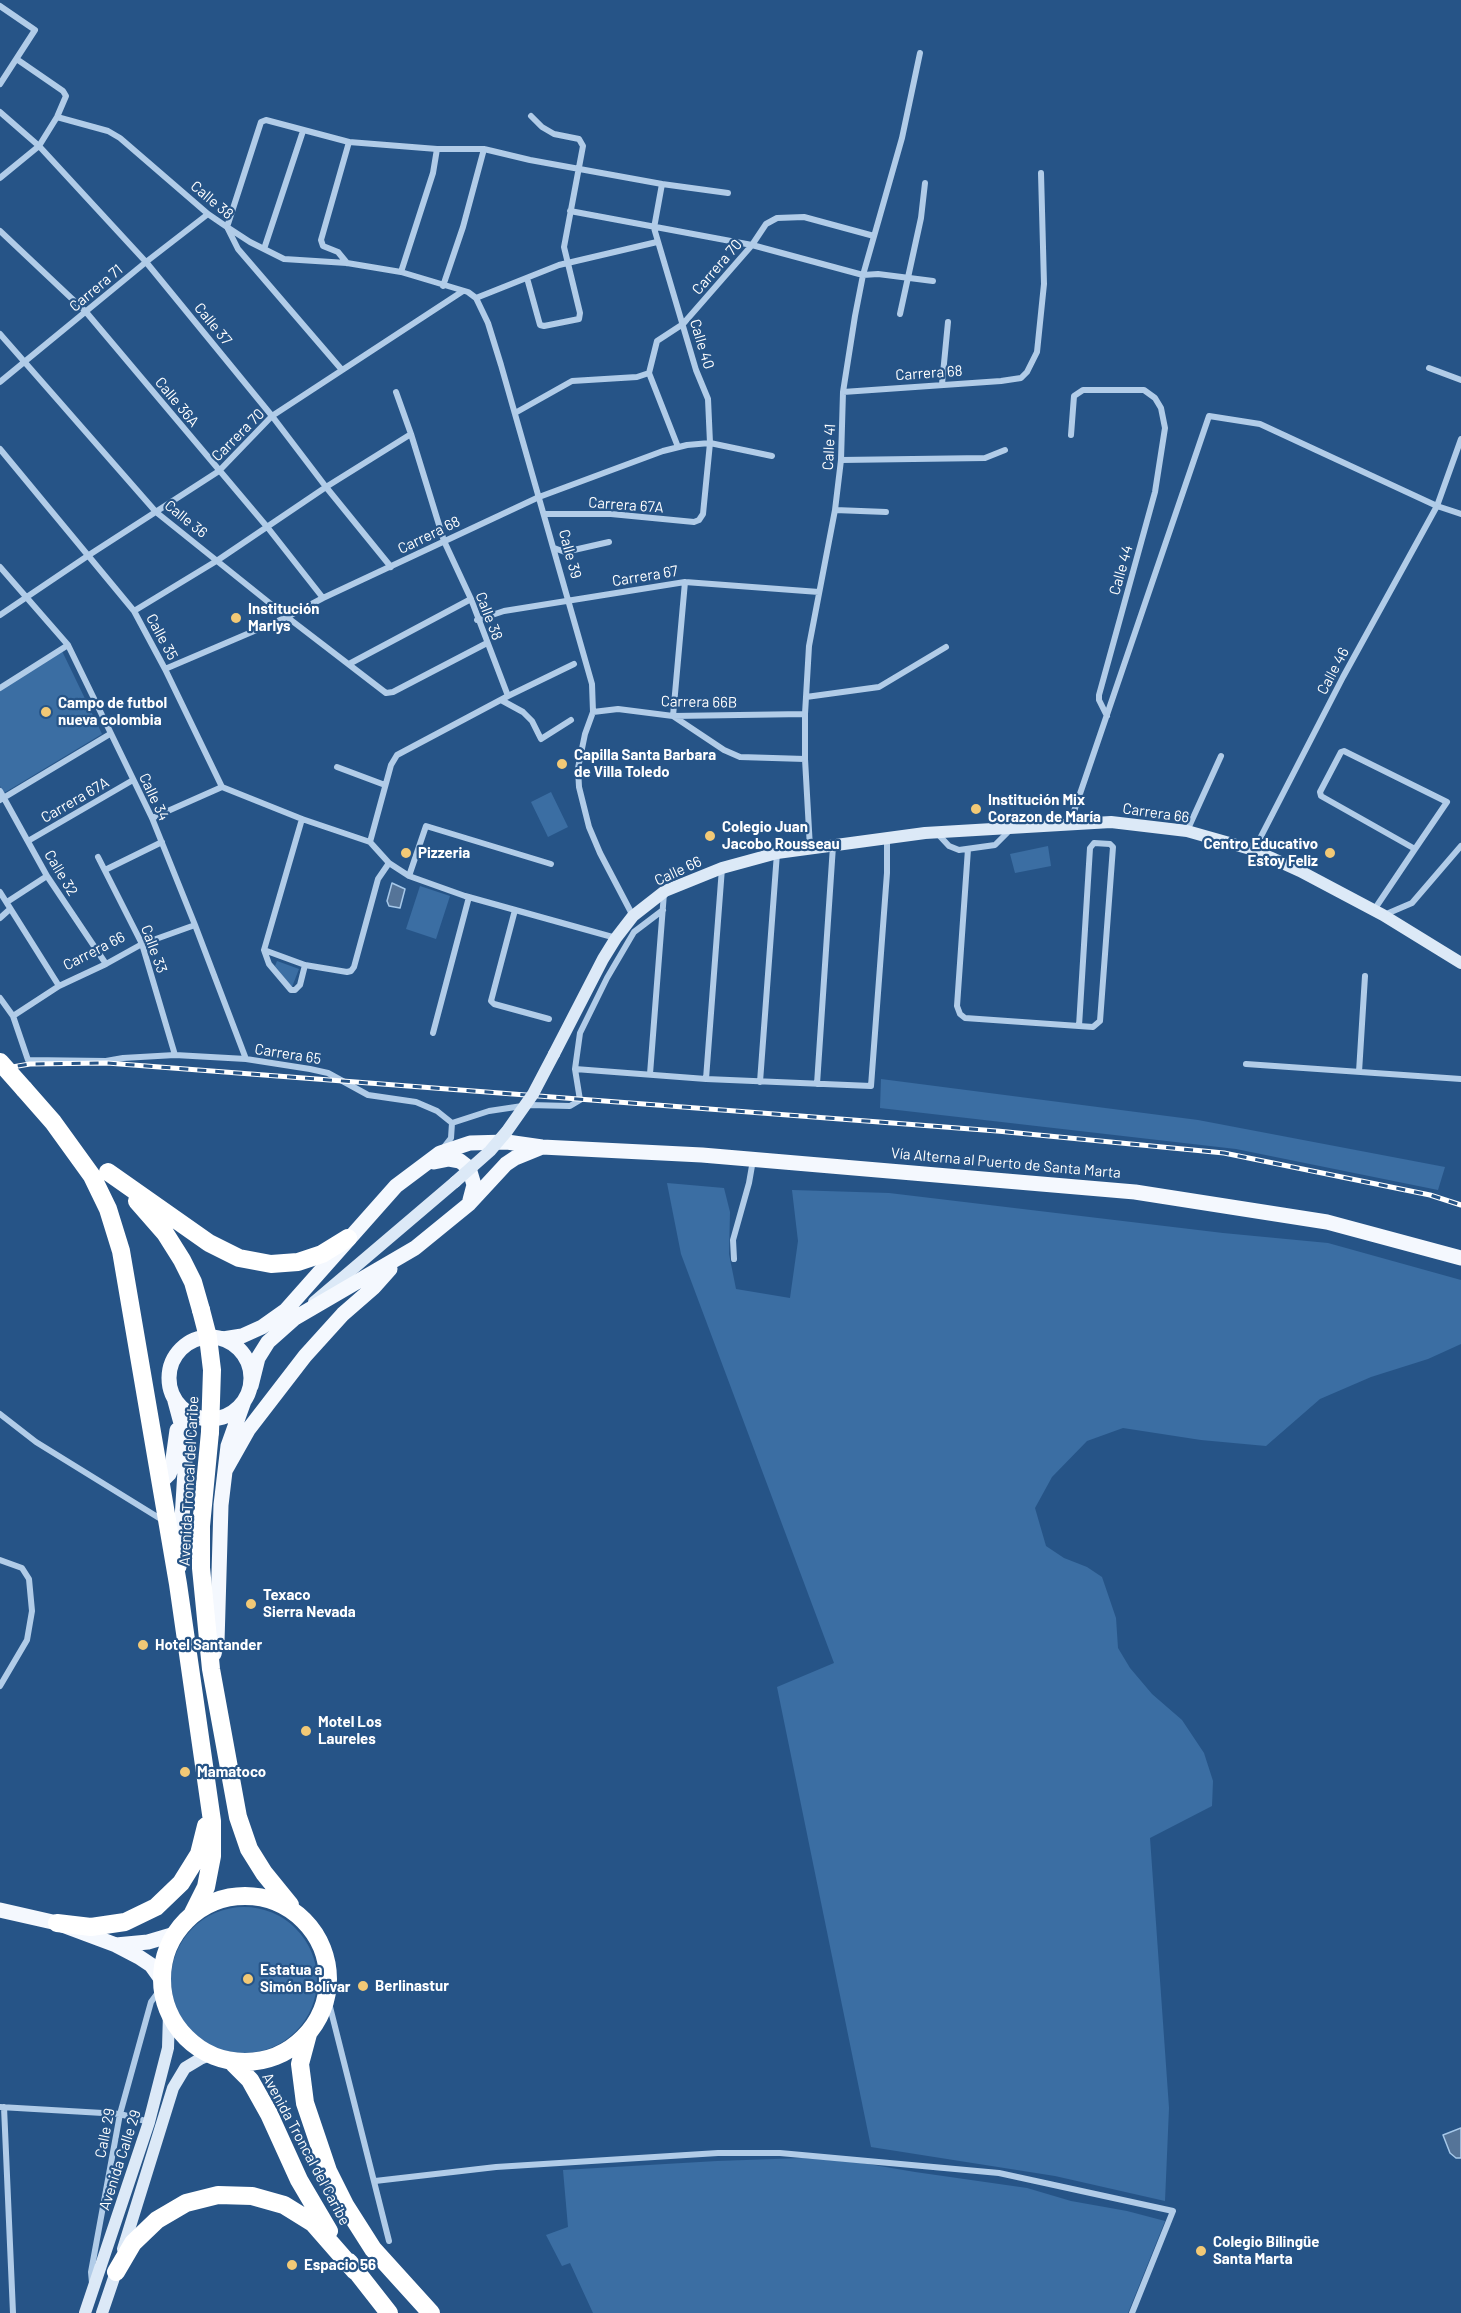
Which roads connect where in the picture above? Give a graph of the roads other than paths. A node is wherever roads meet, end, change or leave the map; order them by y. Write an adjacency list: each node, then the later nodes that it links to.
1 (0, 6): 3 (street)
2 (920, 53): 24 (street, Calle 41)
3 (18, 60): 4 (street); 7 (street)
4 (0, 84)
5 (0, 112): 10 (street, Calle 37)
6 (531, 116): 13 (street)
7 (57, 117): 10 (street); 20 (street, Calle 38)
8 (303, 131): 9 (street); 21 (street); 27 (street)
9 (349, 142): 11 (street); 29 (street)
10 (39, 146): 15 (street); 28 (street, Calle 37)
11 (437, 149): 12 (street); 31 (street)
12 (484, 149): 13 (street); 36 (street)
13 (578, 168): 17 (street); 19 (street)
14 (1041, 173): 50 (street, Carrera 68)
15 (0, 178)
16 (925, 183): 34 (street)
17 (662, 184): 18 (street); 22 (street, Calle 40)
18 (728, 193)
19 (570, 211): 22 (street); 30 (street)
20 (208, 214): 21 (street, Calle 38); 28 (street, Carrera 71)
21 (227, 227): 27 (street); 46 (street, Calle 38)
22 (654, 228): 25 (street, Calle 40); 26 (street)
23 (0, 231): 39 (street, Calle 36A)
24 (874, 236): 26 (street, Carrera 70); 32 (street, Calle 41)
25 (657, 242): 30 (street); 42 (street, Calle 40)
26 (752, 245): 32 (street); 42 (street, Carrera 70)
27 (264, 249): 29 (street)
28 (146, 262): 39 (street, Carrera 71); 54 (street, Calle 37)
29 (347, 263): 31 (street)
30 (566, 263): 33 (street); 33 (street)
31 (401, 272): 36 (street)
32 (863, 275): 34 (street); 52 (street, Calle 41)
33 (527, 278): 38 (street)
34 (906, 278): 35 (street); 40 (street)
35 (933, 280)
36 (443, 285): 37 (street)
37 (463, 291): 38 (street); 46 (street, Carrera 70)
38 (476, 298): 53 (street, Calle 39)
39 (86, 312): 44 (street, Carrera 71); 64 (street, Calle 36A)
40 (900, 314)
41 (948, 322): 50 (street)
42 (683, 324): 47 (street, Carrera 70); 58 (street, Calle 40)
43 (0, 334): 44 (street, Calle 36)
44 (25, 362): 49 (street, Carrera 71); 69 (street, Calle 36)
45 (1429, 368): 48 (street)
46 (342, 370): 54 (street, Carrera 70)
47 (648, 373): 53 (street); 59 (street)
48 (1461, 380)
49 (0, 382)
50 (942, 384): 52 (street, Carrera 68)
51 (396, 392): 55 (street, Calle 38)
52 (843, 392): 63 (street, Calle 41)
53 (515, 413): 66 (street, Calle 39)
54 (272, 416): 64 (street, Carrera 70); 65 (street, Calle 37)
55 (411, 434): 65 (street); 75 (street, Calle 38)
56 (1071, 435): 104 (street, Calle 44)
57 (1461, 440): 67 (street, Calle 46)
58 (710, 443): 59 (street, Carrera 68); 62 (street, Carrera 68); 72 (street, Calle 40)
59 (678, 447): 66 (street, Carrera 68)
60 (0, 449): 78 (street, Calle 35)
61 (1005, 450): 63 (street)
62 (772, 456)
63 (841, 460): 68 (street, Calle 41)
64 (219, 471): 69 (street, Carrera 70); 74 (street, Calle 36A)
65 (326, 487): 74 (street); 81 (street, Calle 37)
66 (539, 497): 71 (street, Calle 39); 75 (street, Carrera 68)
67 (1437, 506): 73 (street); 104 (street); 129 (street, Calle 46)
68 (835, 510): 70 (street); 83 (street, Calle 41)
69 (156, 512): 78 (street, Carrera 70); 79 (street, Calle 36)
70 (886, 512)
71 (544, 514): 72 (street, Carrera 67A); 77 (street, Calle 39)
72 (703, 514)
73 (1461, 514)
74 (268, 528): 79 (street); 85 (street, Calle 36A)
75 (444, 541): 81 (street, Carrera 68); 86 (street, Calle 38)
76 (609, 542): 77 (street)
77 (554, 548): 87 (street, Calle 39)
78 (89, 555): 84 (street, Carrera 70); 88 (street, Calle 35)
79 (218, 560): 88 (street); 90 (street, Calle 36)
80 (0, 567): 84 (street, Calle 34)
81 (391, 567): 85 (street, Carrera 68)
82 (685, 582): 83 (street, Carrera 67); 87 (street, Carrera 67); 103 (street)
83 (819, 592): 99 (street, Calle 41)
84 (26, 597): 89 (street, Carrera 70); 93 (street, Calle 34)
85 (323, 598): 90 (street, Carrera 68)
86 (471, 599): 91 (street, Calle 38); 95 (street)
87 (567, 601): 91 (street, Carrera 67); 101 (street, Calle 39)
88 (134, 611): 97 (street, Calle 35)
89 (0, 615)
90 (287, 617): 95 (street, Calle 36); 97 (street, Carrera 68)
91 (477, 620): 92 (street, Calle 38)
92 (487, 643): 95 (street, Calle 36); 100 (street, Calle 38)
93 (68, 645): 98 (street); 106 (street, Calle 34)
94 (946, 647): 99 (street)
95 (349, 664)
96 (574, 664): 100 (street)
97 (165, 669): 112 (street, Calle 35)
98 (0, 688)
99 (806, 697): 102 (street, Calle 41)
100 (504, 698): 105 (street); 111 (street)
101 (593, 712): 103 (street, Carrera 66B); 146 (street, Calle 39)
102 (804, 714): 103 (street, Carrera 66B); 108 (street, Calle 41)
103 (673, 716): 108 (street)
104 (1107, 716): 116 (street)
105 (572, 720)
106 (110, 734): 110 (street, Calle 34); 113 (street)
107 (1221, 756): 118 (street)
108 (805, 759): 126 (street, Calle 41)
109 (337, 767): 111 (street)
110 (133, 780): 114 (street, Calle 34); 121 (street, Carrera 67A)
111 (385, 785): 123 (street)
112 (222, 787): 114 (street); 115 (street)
113 (1, 796): 121 (street, Calle 32)
114 (152, 818): 122 (street, Calle 34)
115 (302, 819): 123 (street); 151 (street)
116 (1070, 824): 117 (street, Carrera 66); 118 (street, Carrera 66)
117 (1014, 827): 119 (street, Carrera 66); 127 (street)
118 (1187, 831): 129 (street, Carrera 66)
119 (936, 832): 120 (street, Carrera 66); 127 (street)
120 (887, 838): 124 (street, Carrera 66); 172 (street)
121 (28, 841): 136 (street, Calle 32)
122 (162, 842): 135 (street); 148 (street, Calle 34)
123 (370, 842): 132 (street)
124 (833, 846): 126 (street, Carrera 66); 172 (street)
125 (1461, 846): 145 (street)
126 (810, 848): 130 (street, Calle 66)
127 (968, 849): 160 (street)
128 (1415, 849): 128 (street); 145 (street)
129 (1254, 850): 145 (street, Carrera 66)
130 (777, 853): 134 (street, Calle 66); 171 (street)
131 (98, 857): 135 (street, Calle 33)
132 (388, 863): 137 (street); 154 (street)
133 (551, 864): 137 (street)
134 (722, 868): 138 (street, Calle 66); 170 (street)
135 (105, 870): 150 (street, Calle 33)
136 (47, 876): 141 (street); 153 (street, Calle 32)
137 (409, 876): 140 (street)
138 (664, 891): 144 (street); 146 (street, Calle 66)
139 (0, 892): 141 (street)
140 (469, 897): 143 (street); 161 (street)
141 (7, 902): 142 (street)
142 (10, 909): 147 (street); 156 (street)
143 (515, 910): 149 (street); 159 (street)
144 (663, 910): 166 (street); 168 (street)
145 (1378, 913): 152 (street, Carrera 66)
146 (633, 916): 149 (street)
147 (0, 918)
148 (195, 925): 150 (street, Carrera 66); 163 (street, Calle 34)
149 (616, 938): 185 (street, bridge)
150 (142, 944): 153 (street, Carrera 66); 162 (street, Calle 33)
151 (264, 950): 154 (street); 154 (street)
152 (1461, 963)
153 (106, 964): 156 (street, Carrera 66)
154 (305, 964)
155 (1365, 976): 167 (street)
156 (59, 986): 158 (street, Carrera 66)
157 (0, 998): 158 (street)
158 (13, 1016): 162 (street, Carrera 65)
159 (549, 1019)
160 (1079, 1026): 160 (street)
161 (433, 1033)
162 (175, 1055): 163 (street, Carrera 65)
163 (246, 1059): 174 (street, Carrera 65)
164 (0, 1062): 173 (highway, Avenida Troncal del Caribe, bridge)
165 (1246, 1064): 167 (street)
166 (575, 1069): 168 (street); 174 (street)
167 (1359, 1072): 169 (street)
168 (650, 1074): 170 (street)
169 (1461, 1078)
170 (706, 1079): 171 (street)
171 (760, 1082): 172 (street)
172 (817, 1084)
173 (53, 1122): 179 (highway, Avenida Troncal del Caribe); 193 (highway, Avenida Troncal del Caribe)
174 (452, 1123): 176 (street)
175 (542, 1147): 176 (main road, Vía Alterna al Puerto de Santa Marta); 177 (main road, Vía Alterna al Puerto de Santa Marta); 180 (main road, Vía Alterna al Puerto de Santa Marta)
176 (440, 1153): 178 (main road, Vía Alterna al Puerto de Santa Marta)
177 (753, 1160): 183 (street); 184 (main road, Vía Alterna al Puerto de Santa Marta)
178 (415, 1170): 180 (main road); 181 (main road, Vía Alterna al Puerto de Santa Marta)
179 (108, 1172): 181 (highway); 197 (highway, Avenida Troncal del Caribe, bridge)
180 (469, 1204): 182 (main road, Vía Alterna al Puerto de Santa Marta)
181 (348, 1238): 185 (main road, Vía Alterna al Puerto de Santa Marta)
182 (400, 1258): 185 (main road, Vía Alterna al Puerto de Santa Marta); 192 (main road)
183 (734, 1258)
184 (1461, 1258)
185 (291, 1314): 186 (main road, Vía Alterna al Puerto de Santa Marta); 187 (main road, Vía Alterna al Puerto de Santa Marta)
186 (223, 1339): 187 (main road); 188 (main road)
187 (251, 1386): 189 (main road)
188 (175, 1401): 189 (main road); 191 (main road)
189 (244, 1401): 192 (main road)
190 (0, 1414): 194 (street)
191 (179, 1418): 193 (main road); 196 (main road)
192 (226, 1468): 197 (main road)
193 (160, 1483): 194 (highway, Avenida Troncal del Caribe)
194 (167, 1523): 196 (highway, Avenida Troncal del Caribe)
195 (0, 1560): 198 (street)
196 (178, 1584): 199 (highway, Avenida Troncal del Caribe)
197 (211, 1669): 202 (highway, Avenida Troncal del Caribe)
198 (0, 1686)
199 (207, 1786): 201 (highway, Avenida Troncal del Caribe); 203 (highway)
200 (0, 1910): 203 (main road)
201 (193, 1913): 202 (highway); 204 (highway)
202 (297, 1914): 207 (highway)
203 (57, 1923): 205 (main road)
204 (175, 1934): 205 (main road); 206 (highway)
205 (116, 1945): 206 (main road)
206 (162, 1983): 208 (highway); 213 (street, Calle 29)
207 (327, 1995): 209 (highway); 215 (street)
208 (169, 2013): 210 (highway); 214 (street, Avenida Calle 29)
209 (308, 2034): 211 (highway); 224 (highway, Avenida Troncal del Caribe)
210 (210, 2055): 211 (highway); 218 (street, Avenida Calle 29)
211 (232, 2062): 217 (highway, Avenida Troncal del Caribe)
212 (2, 2107): 213 (street); 220 (street)
213 (120, 2115): 214 (street); 219 (street, Calle 29)
214 (149, 2122): 219 (street, Avenida Calle 29)
215 (375, 2181): 216 (street); 225 (street)
216 (389, 2241)
217 (355, 2271): 218 (highway); 223 (highway, Avenida Troncal del Caribe)
218 (116, 2272): 222 (street, Avenida Calle 29)
219 (94, 2287): 221 (street, Avenida Calle 29)
220 (13, 2313)
221 (86, 2313)
222 (102, 2313)
223 (389, 2313)
224 (432, 2313)
225 (1132, 2313)

